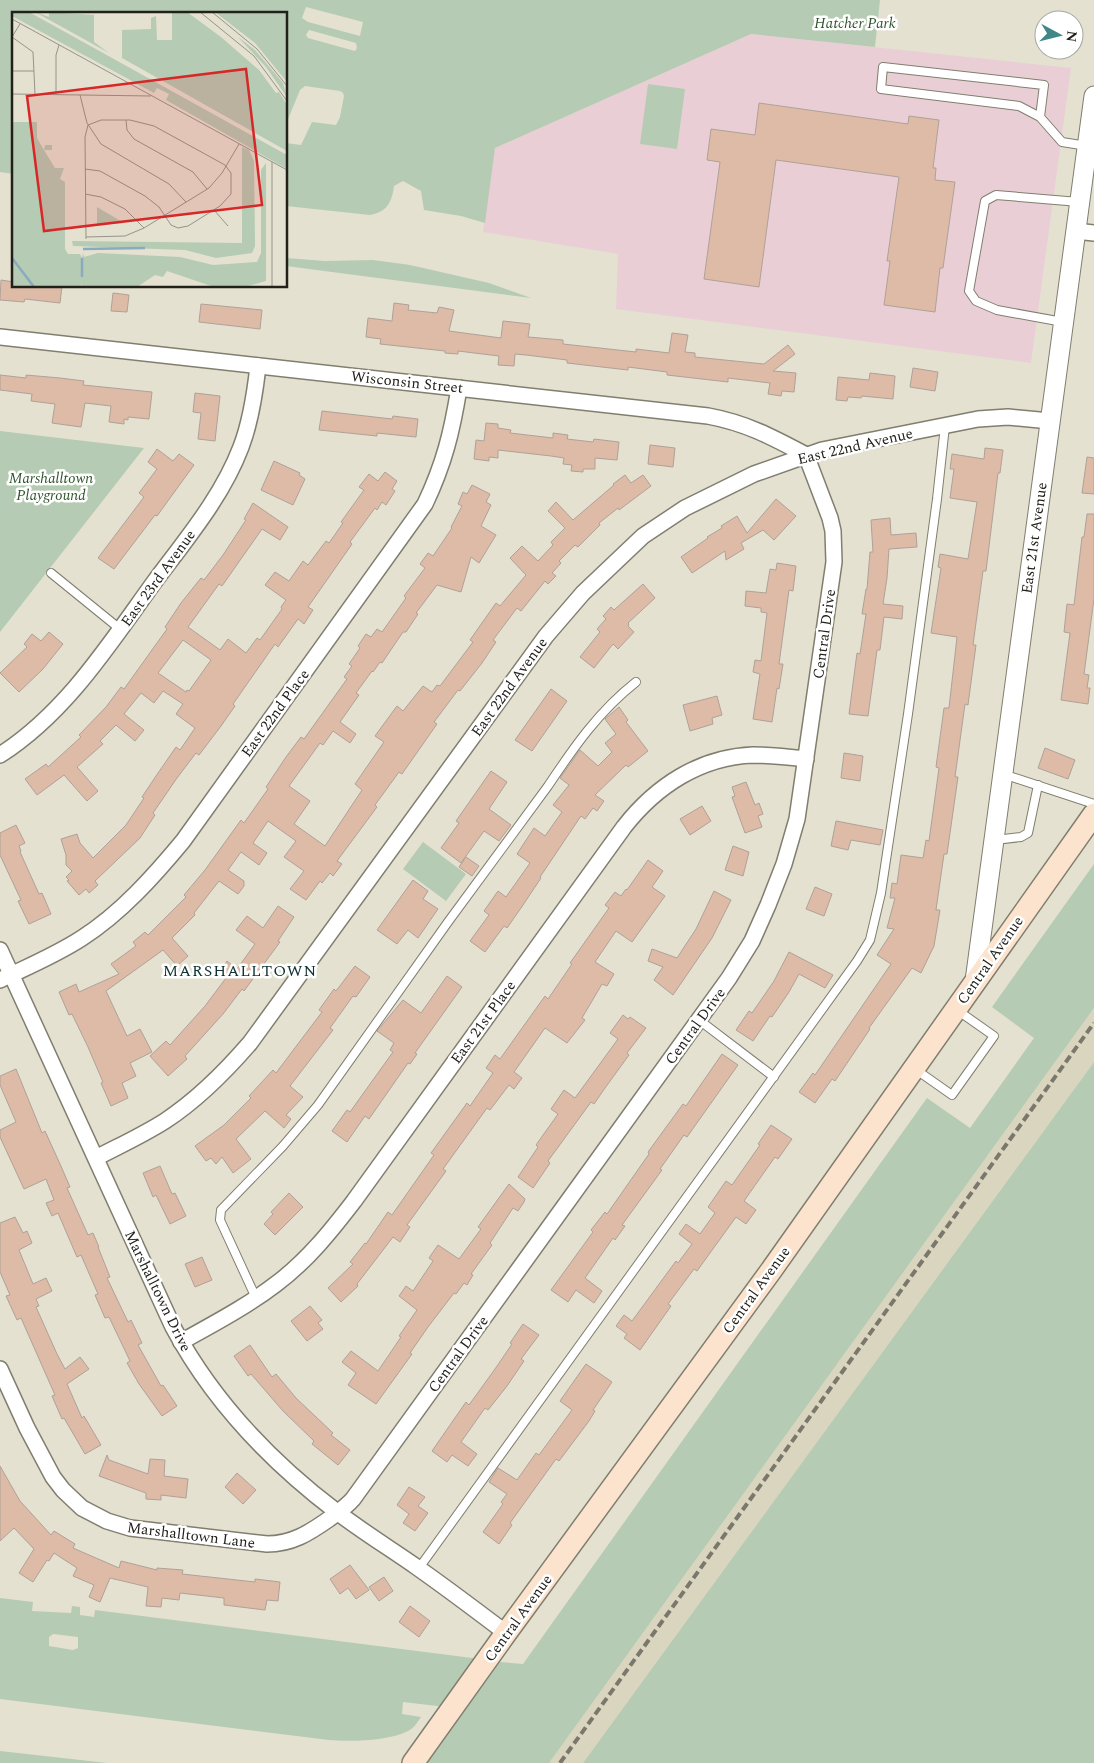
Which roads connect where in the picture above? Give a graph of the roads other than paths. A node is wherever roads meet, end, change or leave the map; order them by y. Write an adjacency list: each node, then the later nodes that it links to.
1 (1094, 96): 3 (street, East 21st Avenue)
2 (1040, 117): 2 (lane); 3 (lane)
3 (1087, 146): 4 (street, East 21st Avenue)
4 (1079, 202): 5 (street, East 21st Avenue); 6 (lane)
5 (1085, 232): 6 (street, East 21st Avenue)
6 (1063, 322): 10 (street, East 21st Avenue)
7 (0, 337): 8 (street, Wisconsin Street)
8 (258, 366): 9 (street, Wisconsin Street); 14 (street, East 23rd Avenue)
9 (459, 388): 12 (street, Wisconsin Street); 24 (street, East 22nd Place)
10 (1050, 421): 11 (street, East 22nd Avenue); 18 (street, East 21st Avenue)
11 (945, 426): 12 (street, East 22nd Avenue); 29 (lane)
12 (806, 455): 17 (street, Central Drive); 30 (street, East 22nd Avenue)
13 (51, 573): 14 (lane)
14 (120, 629): 16 (street, East 23rd Avenue)
15 (636, 682): 31 (lane)
16 (0, 755)
17 (806, 759): 27 (street, Central Drive); 31 (street, East 21st Place)
18 (1002, 773): 19 (lane); 22 (street, East 21st Avenue)
19 (1038, 785): 20 (lane); 22 (lane)
20 (1094, 804)
21 (1094, 814): 25 (main road, Central Avenue)
22 (994, 840): 25 (street, East 21st Avenue)
23 (0, 950): 24 (street, Marshalltown Drive)
24 (6, 977): 30 (street, Marshalltown Drive)
25 (975, 981): 26 (main road, Central Avenue)
26 (955, 1009): 28 (main road, Central Avenue); 28 (lane)
27 (699, 1020): 29 (lane); 34 (street, Central Drive)
28 (913, 1068): 36 (main road, Central Avenue)
29 (774, 1077): 35 (lane)
30 (96, 1158): 32 (street, Marshalltown Drive)
31 (256, 1298): 32 (street, East 21st Place)
32 (181, 1342): 34 (street, Marshalltown Drive)
33 (1, 1372): 34 (street, Marshalltown Lane)
34 (338, 1513): 35 (street, Marshalltown Drive)
35 (419, 1568): 36 (street, Marshalltown Drive)
36 (506, 1633): 37 (main road, Central Avenue)
37 (413, 1763)

